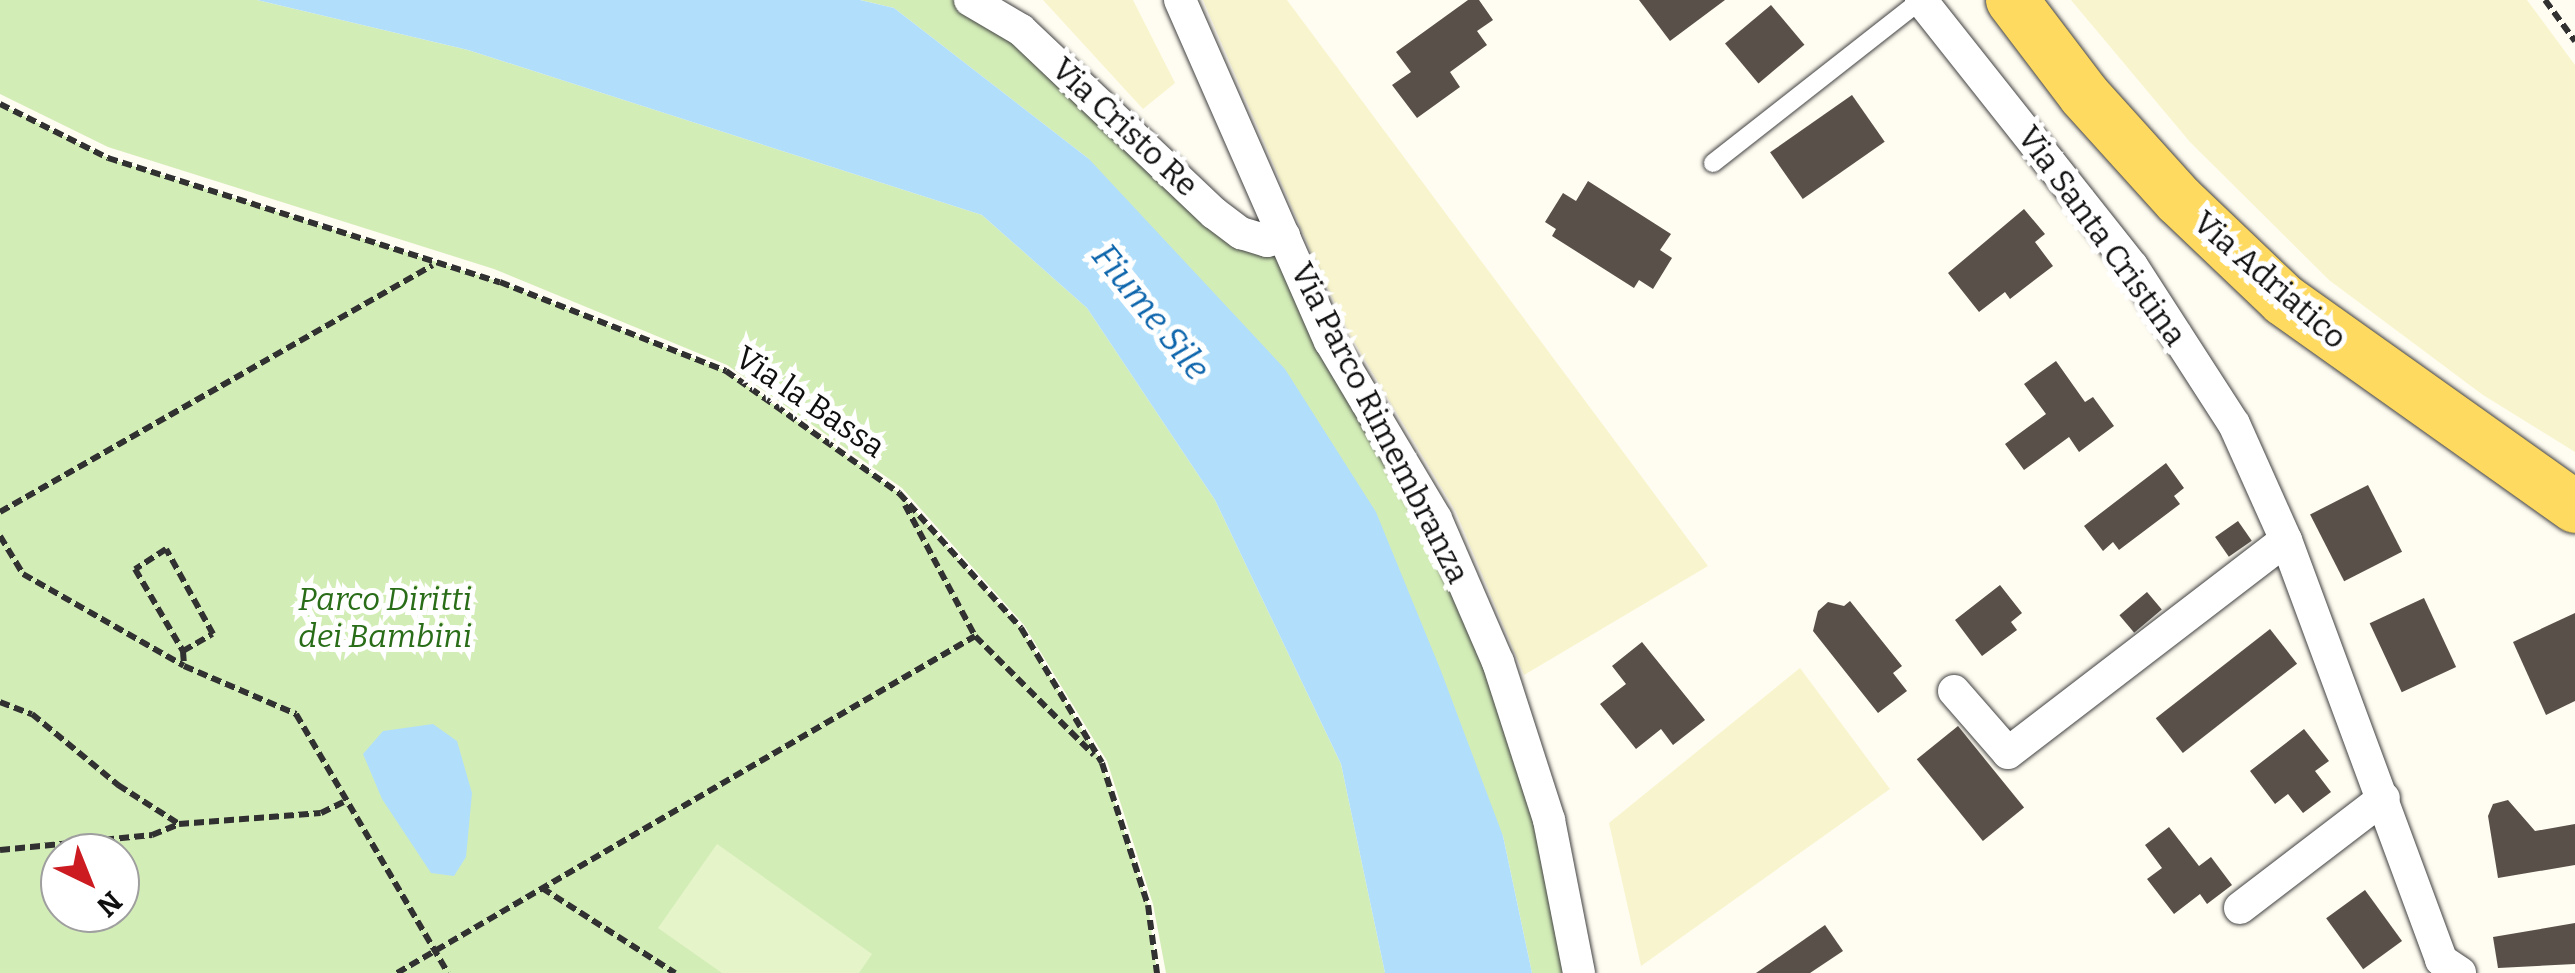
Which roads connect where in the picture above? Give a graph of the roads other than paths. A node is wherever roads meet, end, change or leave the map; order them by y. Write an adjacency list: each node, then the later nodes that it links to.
1 (970, 0): 6 (street, Via Cristo Re)
2 (1180, 0): 6 (street, Via Parco Rimembranza)
3 (1921, 0): 5 (lane); 8 (street, Via Santa Cristina)
4 (2012, 0): 7 (main road, Via Adriatico)
5 (1713, 163)
6 (1284, 236): 12 (street, Via Parco Rimembranza)
7 (2575, 507)
8 (2286, 540): 9 (street); 10 (street, Via Santa Cristina)
9 (1954, 691)
10 (2384, 798): 11 (street); 13 (street, Via Santa Cristina)
11 (2240, 908)
12 (1579, 973)
13 (2460, 973)

